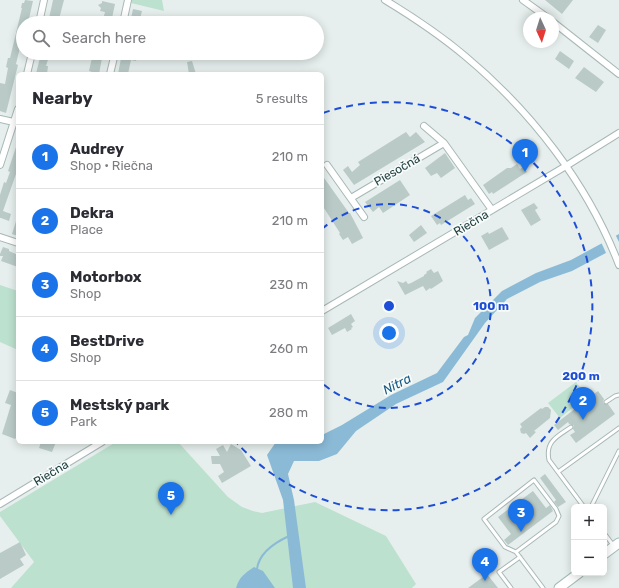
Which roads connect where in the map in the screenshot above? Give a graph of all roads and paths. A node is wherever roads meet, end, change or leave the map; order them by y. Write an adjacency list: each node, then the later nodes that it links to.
1 (44, 0): 6 (street)
2 (128, 0): 7 (street)
3 (385, 0): 21 (street)
4 (523, 0): 5 (street)
5 (540, 12)
6 (41, 16)
7 (125, 16)
8 (559, 27): 13 (street)
9 (30, 60): 11 (street)
10 (113, 60): 12 (street)
11 (27, 72)
12 (110, 72)
13 (619, 74)
14 (0, 119): 15 (street)
15 (16, 123): 20 (street)
16 (424, 126): 18 (street)
17 (619, 133): 21 (street, Riečna)
18 (444, 143): 22 (street, Piesočná); 23 (street)
19 (327, 165): 22 (street)
20 (0, 166)
21 (566, 166): 23 (street, Riečna); 27 (street)
22 (351, 198): 24 (street)
23 (492, 210): 28 (street, Riečna)
24 (364, 217)
25 (0, 237): 26 (street)
26 (16, 242)
27 (619, 265)
28 (324, 309)
29 (619, 395): 30 (lane)
30 (606, 402)
31 (571, 427): 35 (lane)
32 (619, 428): 35 (lane)
33 (99, 444): 36 (street, Riečna)
34 (619, 451): 38 (lane)
35 (558, 472): 37 (lane)
36 (0, 504)
37 (582, 504)
38 (592, 504)
39 (607, 536): 40 (lane)
40 (616, 545): 42 (street)
41 (516, 552): 41 (lane); 43 (lane)
42 (607, 552)
43 (520, 557): 45 (lane); 46 (lane)
44 (575, 576): 47 (street)
45 (511, 588)
46 (543, 588)
47 (559, 588)

